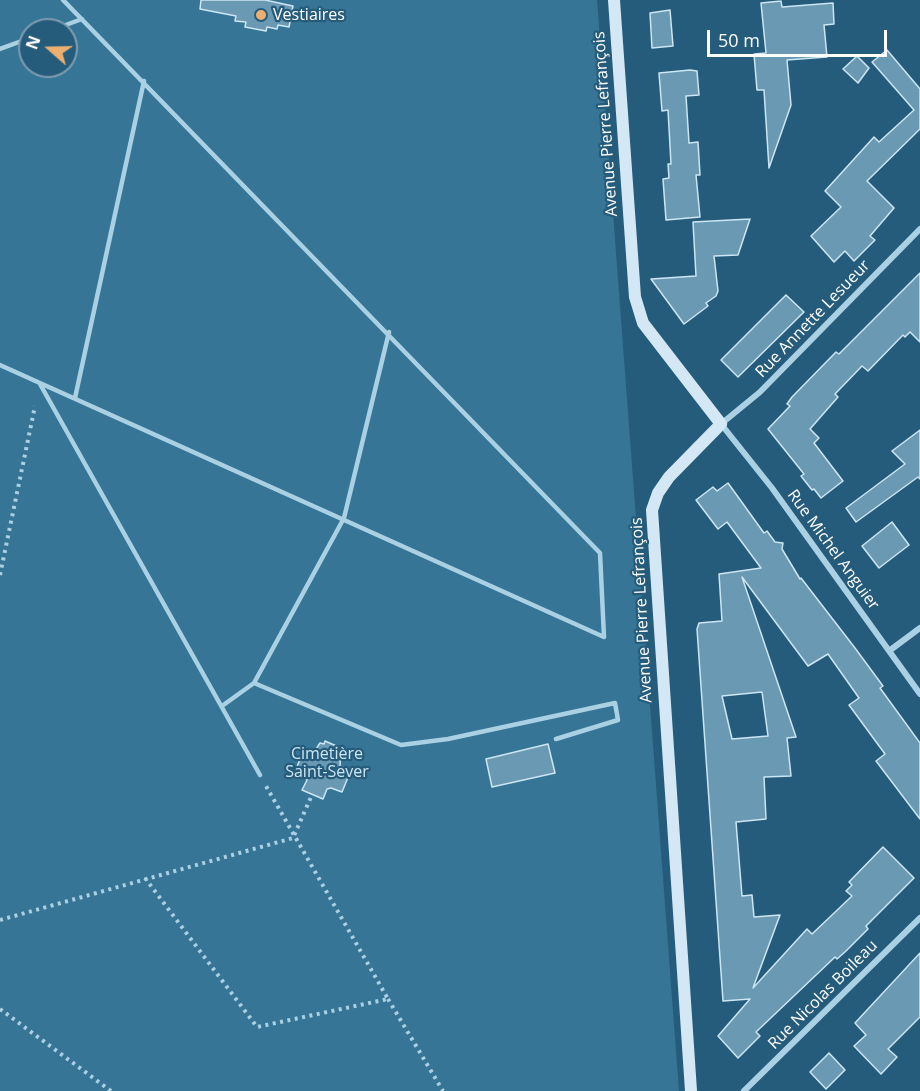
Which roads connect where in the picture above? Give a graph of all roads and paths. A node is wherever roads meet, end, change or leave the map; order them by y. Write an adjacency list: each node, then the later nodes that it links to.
1 (63, 0): 3 (lane)
2 (614, 0): 13 (street, Avenue Pierre Lefrançois)
3 (81, 19): 4 (lane); 7 (lane)
4 (78, 20)
5 (18, 42): 6 (lane)
6 (0, 49)
7 (144, 81): 9 (lane); 12 (lane)
8 (920, 229): 13 (street, Rue Annette Lesueur)
9 (389, 332): 14 (lane); 14 (lane)
10 (0, 365): 11 (lane)
11 (40, 384): 12 (lane); 15 (path); 20 (lane)
12 (75, 398): 14 (lane)
13 (721, 424): 17 (street, Rue Michel Anguier); 32 (street, Avenue Pierre Lefrançois)
14 (344, 518): 18 (lane)
15 (0, 575)
16 (920, 628): 17 (street)
17 (889, 651): 19 (street, Rue Michel Anguier)
18 (254, 684): 20 (lane); 21 (lane)
19 (920, 694)
20 (222, 706): 22 (lane)
21 (556, 739)
22 (260, 775): 24 (path)
23 (311, 797): 24 (path)
24 (293, 838): 25 (path); 28 (path)
25 (145, 878): 27 (path); 28 (path)
26 (920, 918): 33 (street, Rue Nicolas Boileau)
27 (0, 920)
28 (388, 999): 31 (path)
29 (0, 1010): 30 (path)
30 (111, 1091)
31 (443, 1091)
32 (692, 1091)
33 (744, 1091)

